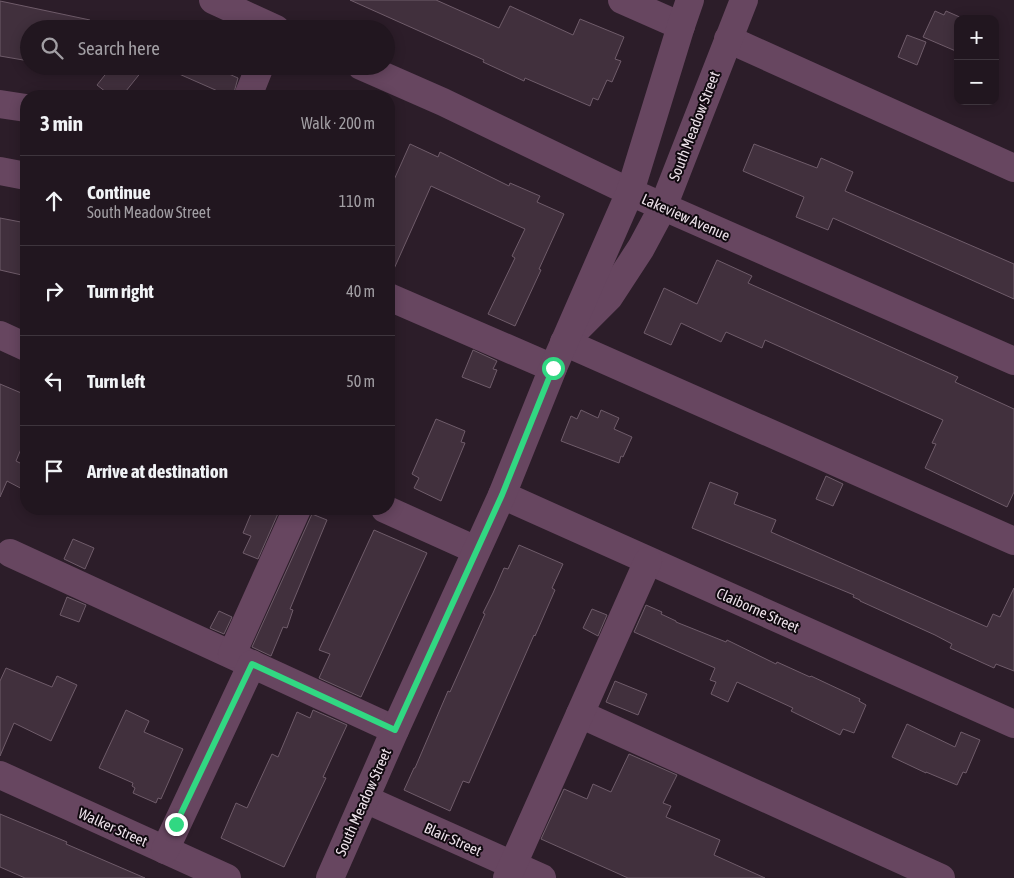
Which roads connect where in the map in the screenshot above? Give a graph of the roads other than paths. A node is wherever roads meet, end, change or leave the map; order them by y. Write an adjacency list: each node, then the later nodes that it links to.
1 (622, 0): 6 (street)
2 (690, 0): 6 (street, South Meadow Street)
3 (744, 0): 7 (street, South Meadow Street)
4 (229, 3): 5 (street)
5 (260, 20)
6 (681, 26): 16 (street, South Meadow Street)
7 (728, 39): 13 (street); 17 (street, South Meadow Street)
8 (256, 75): 10 (street)
9 (382, 75): 16 (street, Lakeview Avenue)
10 (250, 90)
11 (0, 104): 12 (street)
12 (20, 107)
13 (1014, 168)
14 (0, 171): 15 (street)
15 (20, 175)
16 (630, 192): 17 (street, Lakeview Avenue); 20 (street, South Meadow Street)
17 (663, 207): 20 (street, South Meadow Street); 22 (street, Lakeview Avenue)
18 (395, 300): 23 (street)
19 (0, 335): 21 (street)
20 (564, 342): 23 (street, South Meadow Street); 27 (street)
21 (20, 344)
22 (1014, 362)
23 (553, 368): 24 (street, South Meadow Street)
24 (502, 495): 28 (street, South Meadow Street); 30 (street, Claiborne Street)
25 (395, 514): 28 (street)
26 (295, 515): 31 (street)
27 (1014, 542)
28 (476, 550): 34 (street, South Meadow Street)
29 (10, 553): 31 (street)
30 (648, 561): 32 (street); 33 (street, Claiborne Street)
31 (242, 659): 34 (street); 37 (street)
32 (580, 714): 38 (street); 42 (street)
33 (1014, 724)
34 (395, 730): 36 (street, South Meadow Street)
35 (0, 775): 37 (street, Walker Street)
36 (364, 799): 38 (street, Blair Street); 40 (street, South Meadow Street)
37 (164, 850): 39 (street, Walker Street)
38 (510, 872): 41 (street, Blair Street)
39 (227, 878)
40 (330, 878)
41 (542, 878)
42 (941, 878)

